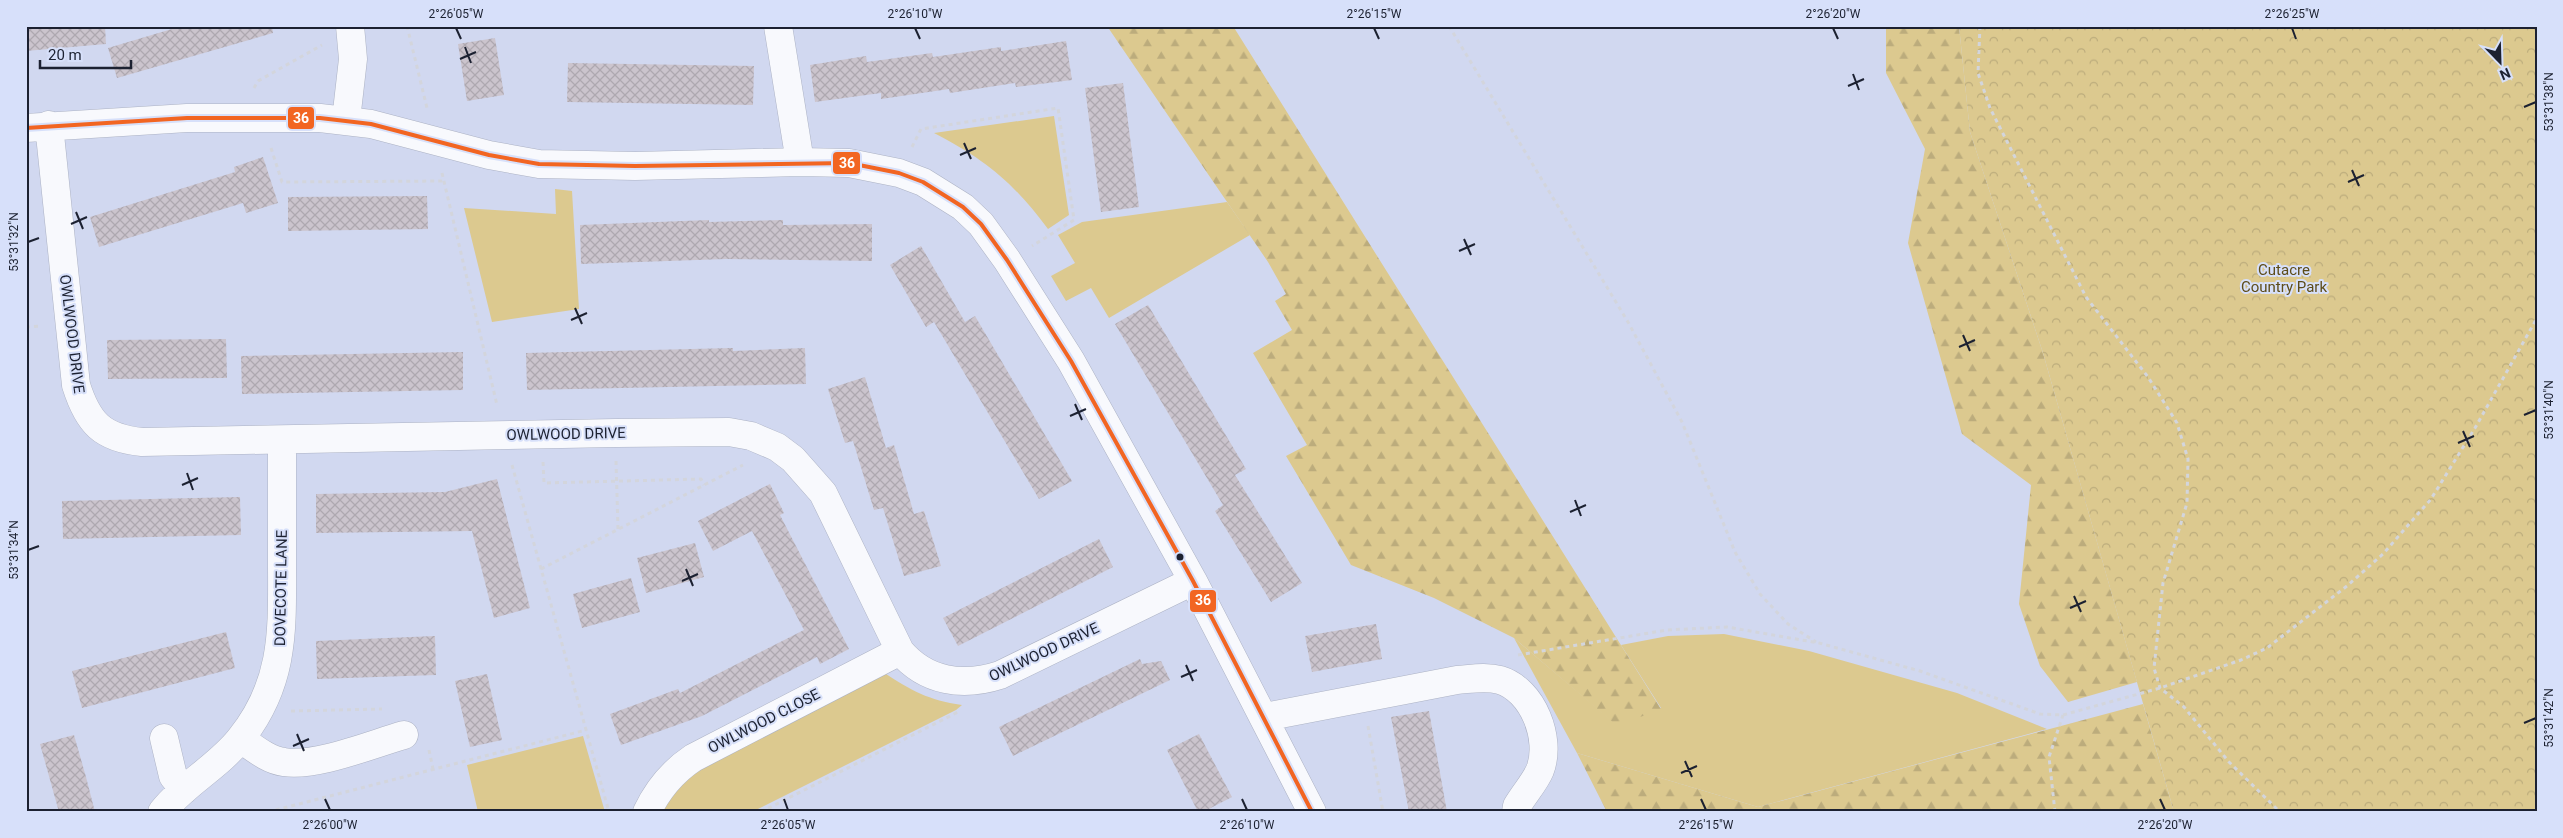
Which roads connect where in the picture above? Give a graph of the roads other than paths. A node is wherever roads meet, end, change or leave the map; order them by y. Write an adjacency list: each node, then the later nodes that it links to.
1 (778, 26): 5 (street)
2 (350, 28): 3 (street)
3 (346, 120): 4 (street); 5 (street)
4 (38, 127): 6 (street, OWLWOOD DRIVE)
5 (800, 162): 7 (street)
6 (282, 440): 8 (street, OWLWOOD DRIVE); 12 (street, DOVECOTE LANE)
7 (1193, 581): 8 (street, OWLWOOD DRIVE); 9 (street)
8 (900, 652): 16 (street, OWLWOOD CLOSE)
9 (1265, 717): 14 (street); 17 (street)
10 (404, 735): 12 (street)
11 (164, 738): 13 (street)
12 (241, 739): 13 (street, DOVECOTE LANE)
13 (184, 790): 15 (street, DOVECOTE LANE)
14 (1309, 810)
15 (162, 812)
16 (646, 812)
17 (1516, 812)

